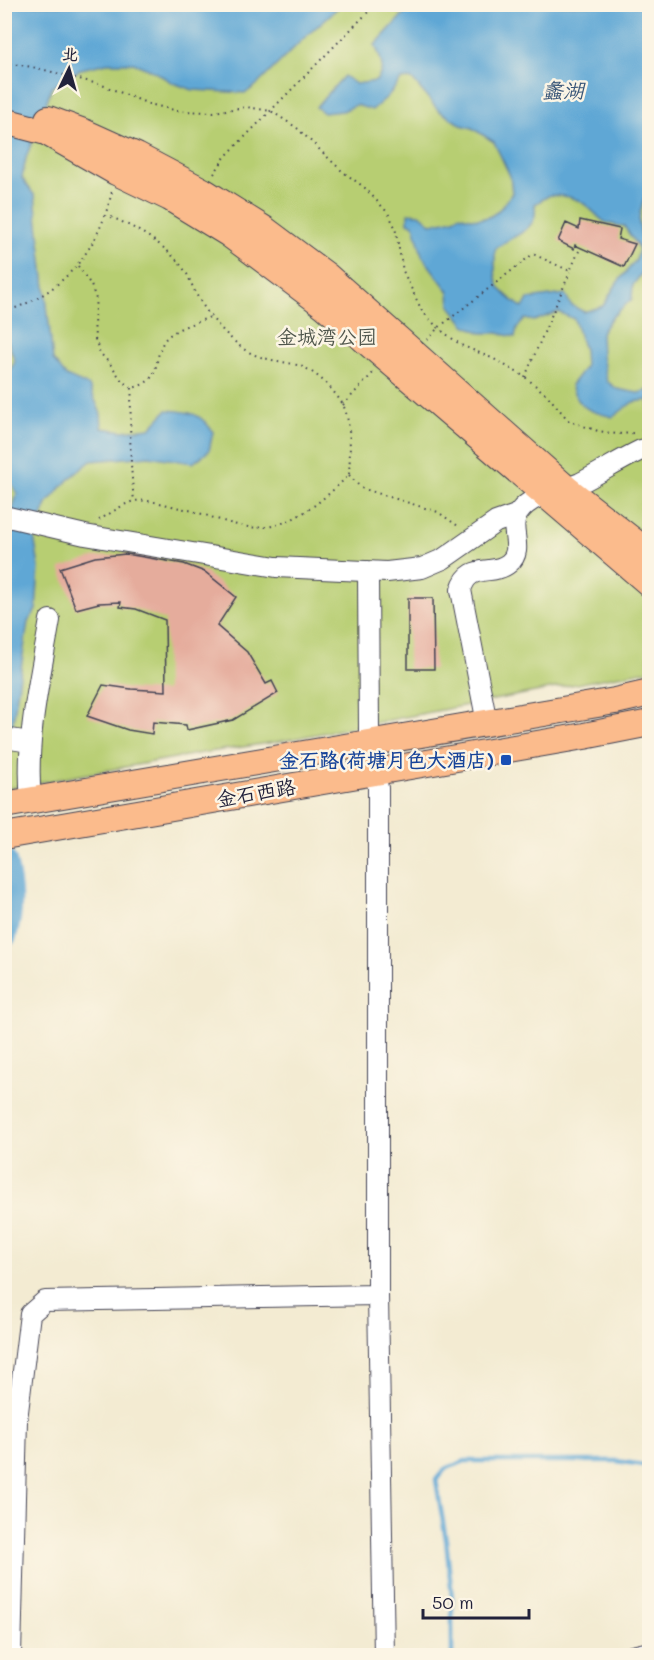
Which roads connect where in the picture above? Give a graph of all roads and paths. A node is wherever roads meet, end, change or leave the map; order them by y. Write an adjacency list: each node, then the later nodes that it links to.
1 (376, 4): 4 (path)
2 (4, 62): 4 (path)
3 (4, 106): 6 (main road)
4 (271, 111): 8 (path); 15 (path)
5 (4, 121): 6 (main road)
6 (47, 125): 7 (main road); 8 (main road)
7 (116, 172): 9 (path); 23 (main road)
8 (202, 191): 23 (main road)
9 (107, 214): 11 (path); 14 (path)
10 (579, 251): 12 (path)
11 (78, 266): 13 (path); 18 (path)
12 (570, 271): 15 (path); 17 (path)
13 (4, 312)
14 (210, 317): 18 (path); 19 (path)
15 (438, 328): 17 (path)
16 (377, 364): 19 (path)
17 (525, 377): 20 (path)
18 (132, 388): 24 (path)
19 (343, 405): 22 (path)
20 (650, 427)
21 (650, 448): 23 (street)
22 (349, 475): 24 (path); 28 (path)
23 (556, 492): 25 (street); 29 (main road); 31 (main road)
24 (134, 501): 27 (path)
25 (516, 515): 28 (street); 34 (street)
26 (4, 516): 27 (street)
27 (85, 535): 30 (street)
28 (472, 540): 30 (street)
29 (650, 554)
30 (368, 571): 38 (street)
31 (650, 584)
32 (50, 620): 37 (street)
33 (650, 693): 34 (main road, 金石西路)
34 (487, 723): 38 (main road, 金石西路)
35 (650, 723): 39 (main road, 金石西路)
36 (4, 738): 37 (street)
37 (30, 742): 40 (street)
38 (370, 743): 39 (street); 40 (main road, 金石西路)
39 (375, 773): 42 (main road, 金石西路); 43 (street)
40 (31, 800): 41 (main road, 金石西路)
41 (4, 805)
42 (4, 836)
43 (378, 1295): 45 (street); 46 (street)
44 (650, 1652): 47 (street)
45 (11, 1656)
46 (384, 1656)
47 (632, 1656)

